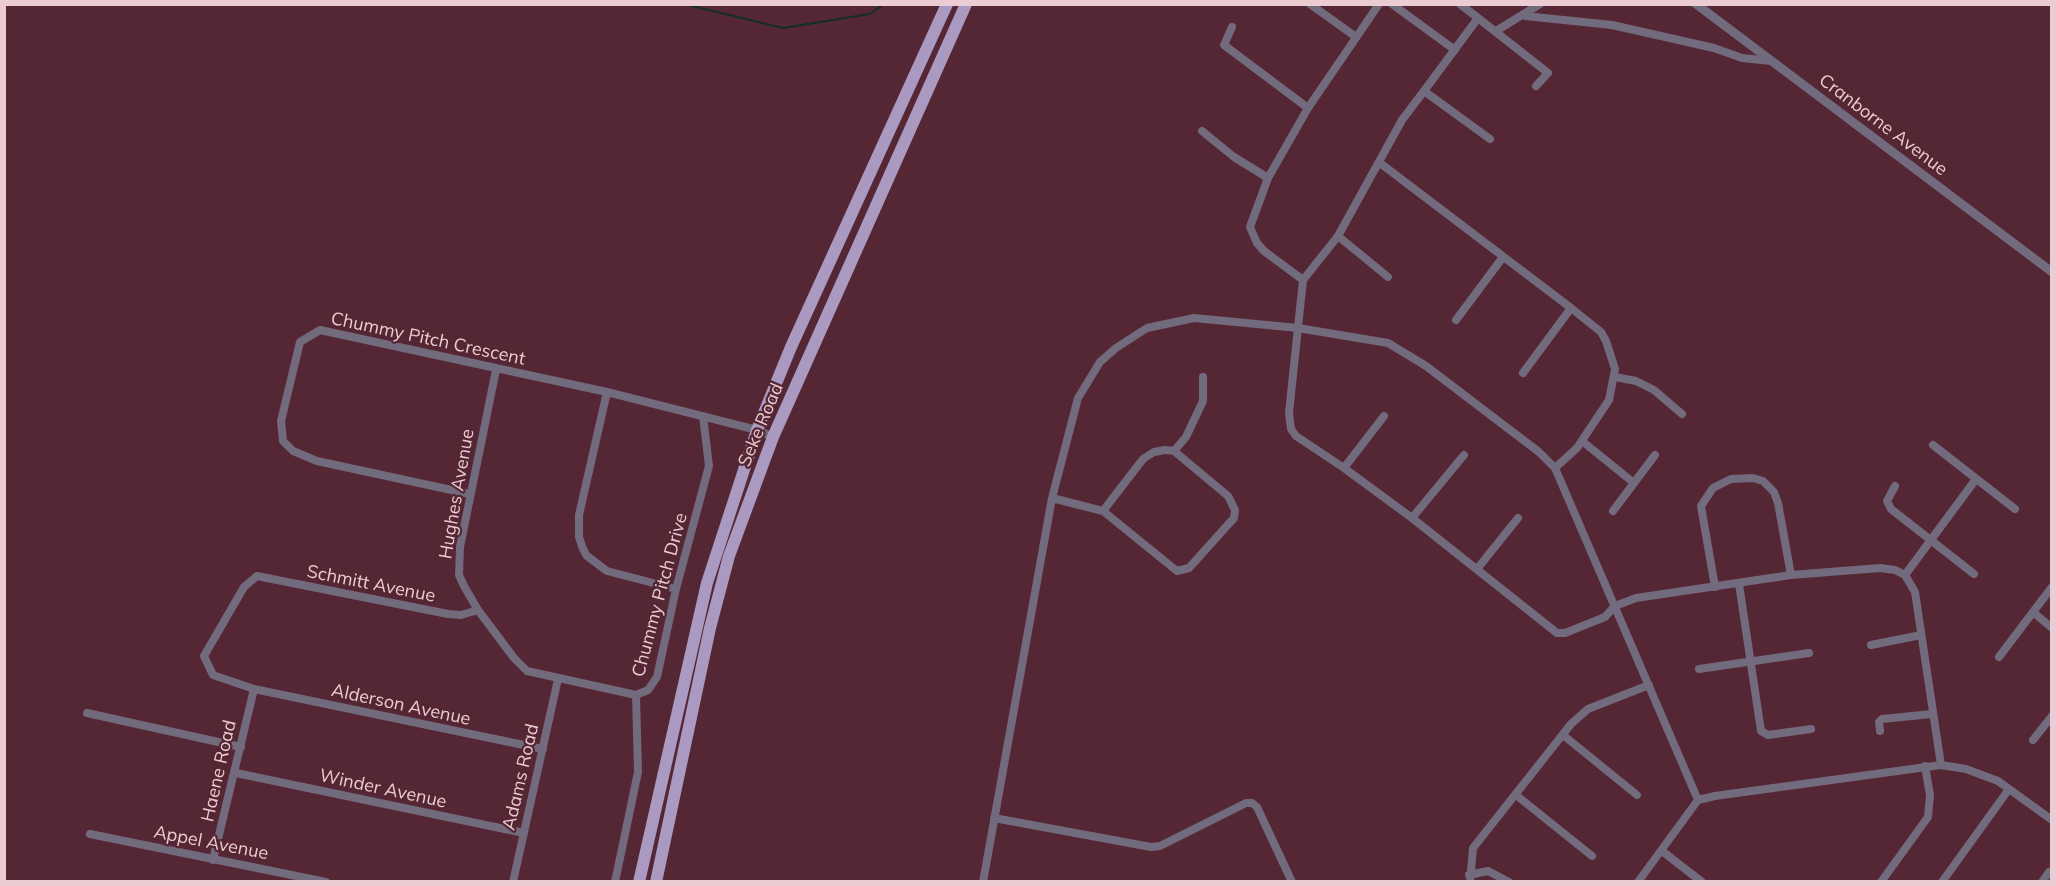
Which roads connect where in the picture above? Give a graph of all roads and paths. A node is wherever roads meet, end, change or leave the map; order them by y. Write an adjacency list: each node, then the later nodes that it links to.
1 (947, 4): 39 (main road, Seke Road)
2 (966, 4): 40 (main road, Seke Road)
3 (1310, 4): 13 (street)
4 (1379, 4): 13 (street)
5 (1392, 4): 14 (street)
6 (1460, 4): 10 (street)
7 (1540, 4): 9 (street)
8 (1696, 4): 15 (street, Cranborne Avenue)
9 (1525, 16): 12 (street); 15 (street)
10 (1478, 18): 12 (street); 14 (street)
11 (1232, 27): 18 (street)
12 (1496, 31): 16 (street)
13 (1356, 37): 18 (street)
14 (1455, 50): 17 (street)
15 (1771, 61): 25 (street, Cranborne Avenue)
16 (1536, 86)
17 (1424, 91): 20 (street); 21 (street)
18 (1308, 108): 22 (street)
19 (1202, 131): 22 (street)
20 (1490, 139)
21 (1380, 163): 23 (street); 24 (street)
22 (1268, 178): 27 (street)
23 (1338, 236): 26 (street); 27 (street)
24 (1503, 257): 28 (street); 29 (street)
25 (2052, 272)
26 (1388, 277)
27 (1303, 280): 30 (street)
28 (1571, 308): 32 (street); 34 (street)
29 (1456, 320)
30 (1298, 328): 46 (street); 47 (street); 52 (street)
31 (495, 369): 35 (street, Chummy Pitch Crescent); 51 (street, Hughes Avenue); 51 (street, Chummy Pitch Crescent)
32 (1523, 373)
33 (1203, 377): 43 (street)
34 (1615, 377): 36 (street); 41 (street)
35 (607, 392): 37 (street, Chummy Pitch Crescent); 67 (street)
36 (1682, 414)
37 (703, 416): 39 (street, Chummy Pitch Crescent); 67 (street, Chummy Pitch Drive)
38 (1384, 416): 46 (street)
39 (757, 430): 40 (street, Chummy Pitch Crescent); 110 (main road, Seke Road)
40 (773, 437): 111 (main road, Seke Road)
41 (1582, 441): 47 (street); 49 (street)
42 (1933, 445): 48 (street)
43 (1174, 451): 54 (street); 54 (street)
44 (1464, 455): 56 (street)
45 (1655, 455): 49 (street)
46 (1344, 468): 56 (street)
47 (1555, 468): 68 (street)
48 (1976, 479): 53 (street); 58 (street)
49 (1634, 483): 55 (street)
50 (1894, 486): 58 (street)
51 (470, 494): 69 (street, Hughes Avenue)
52 (1052, 498): 54 (street); 98 (street)
53 (2015, 509)
54 (1103, 511)
55 (1613, 511)
56 (1412, 518): 59 (street)
57 (1518, 518): 59 (street)
58 (1930, 540): 60 (street); 62 (street)
59 (1477, 569): 68 (street)
60 (1974, 574)
61 (1791, 575): 62 (street); 64 (street); 65 (street)
62 (1905, 575): 72 (street)
63 (257, 576): 69 (street, Schmitt Avenue); 80 (street, Alderson Avenue)
64 (1739, 584): 65 (street); 76 (street)
65 (1716, 587): 68 (street)
66 (2052, 587): 70 (street)
67 (676, 589): 81 (street, Chummy Pitch Drive)
68 (1615, 606): 79 (street)
69 (478, 610): 78 (street, Hughes Avenue)
70 (2033, 612): 71 (street); 75 (street)
71 (2052, 628)
72 (1921, 635): 73 (street); 83 (street)
73 (1871, 645)
74 (1809, 653): 76 (street)
75 (1999, 657)
76 (1752, 662): 77 (street); 85 (street)
77 (1699, 669)
78 (558, 679): 81 (street, Hughes Avenue); 90 (street, Adams Road)
79 (1649, 685): 87 (street); 97 (street)
80 (254, 689): 89 (street, Haene Road); 90 (street, Alderson Avenue)
81 (636, 695): 109 (street, Chummy Pitch Drive)
82 (87, 713): 89 (street)
83 (1932, 714): 86 (street); 91 (street)
84 (2052, 716): 88 (street)
85 (1811, 729)
86 (1880, 731)
87 (1563, 735): 95 (street); 96 (street)
88 (2033, 740)
89 (241, 747): 93 (street, Haene Road)
90 (543, 749): 100 (street, Adams Road)
91 (1941, 765): 92 (street); 94 (street)
92 (1925, 766): 97 (street); 117 (street)
93 (236, 773): 100 (street, Winder Avenue); 104 (street, Haene Road)
94 (2009, 789): 99 (street); 118 (street)
95 (1516, 795): 103 (street); 106 (street)
96 (1637, 795)
97 (1698, 800): 102 (street)
98 (994, 818): 112 (street); 113 (street)
99 (2052, 820)
100 (524, 833): 108 (street, Adams Road)
101 (90, 834): 104 (street, Appel Avenue)
102 (1662, 852): 115 (street); 116 (street)
103 (1592, 856)
104 (213, 860): 107 (street, Appel Avenue)
105 (2049, 872): 119 (street)
106 (1469, 878): 114 (street)
107 (326, 882)
108 (513, 882)
109 (615, 882)
110 (639, 882)
111 (656, 882)
112 (983, 882)
113 (1292, 882)
114 (1509, 882)
115 (1638, 882)
116 (1702, 882)
117 (1881, 882)
118 (1942, 882)
119 (2042, 882)

